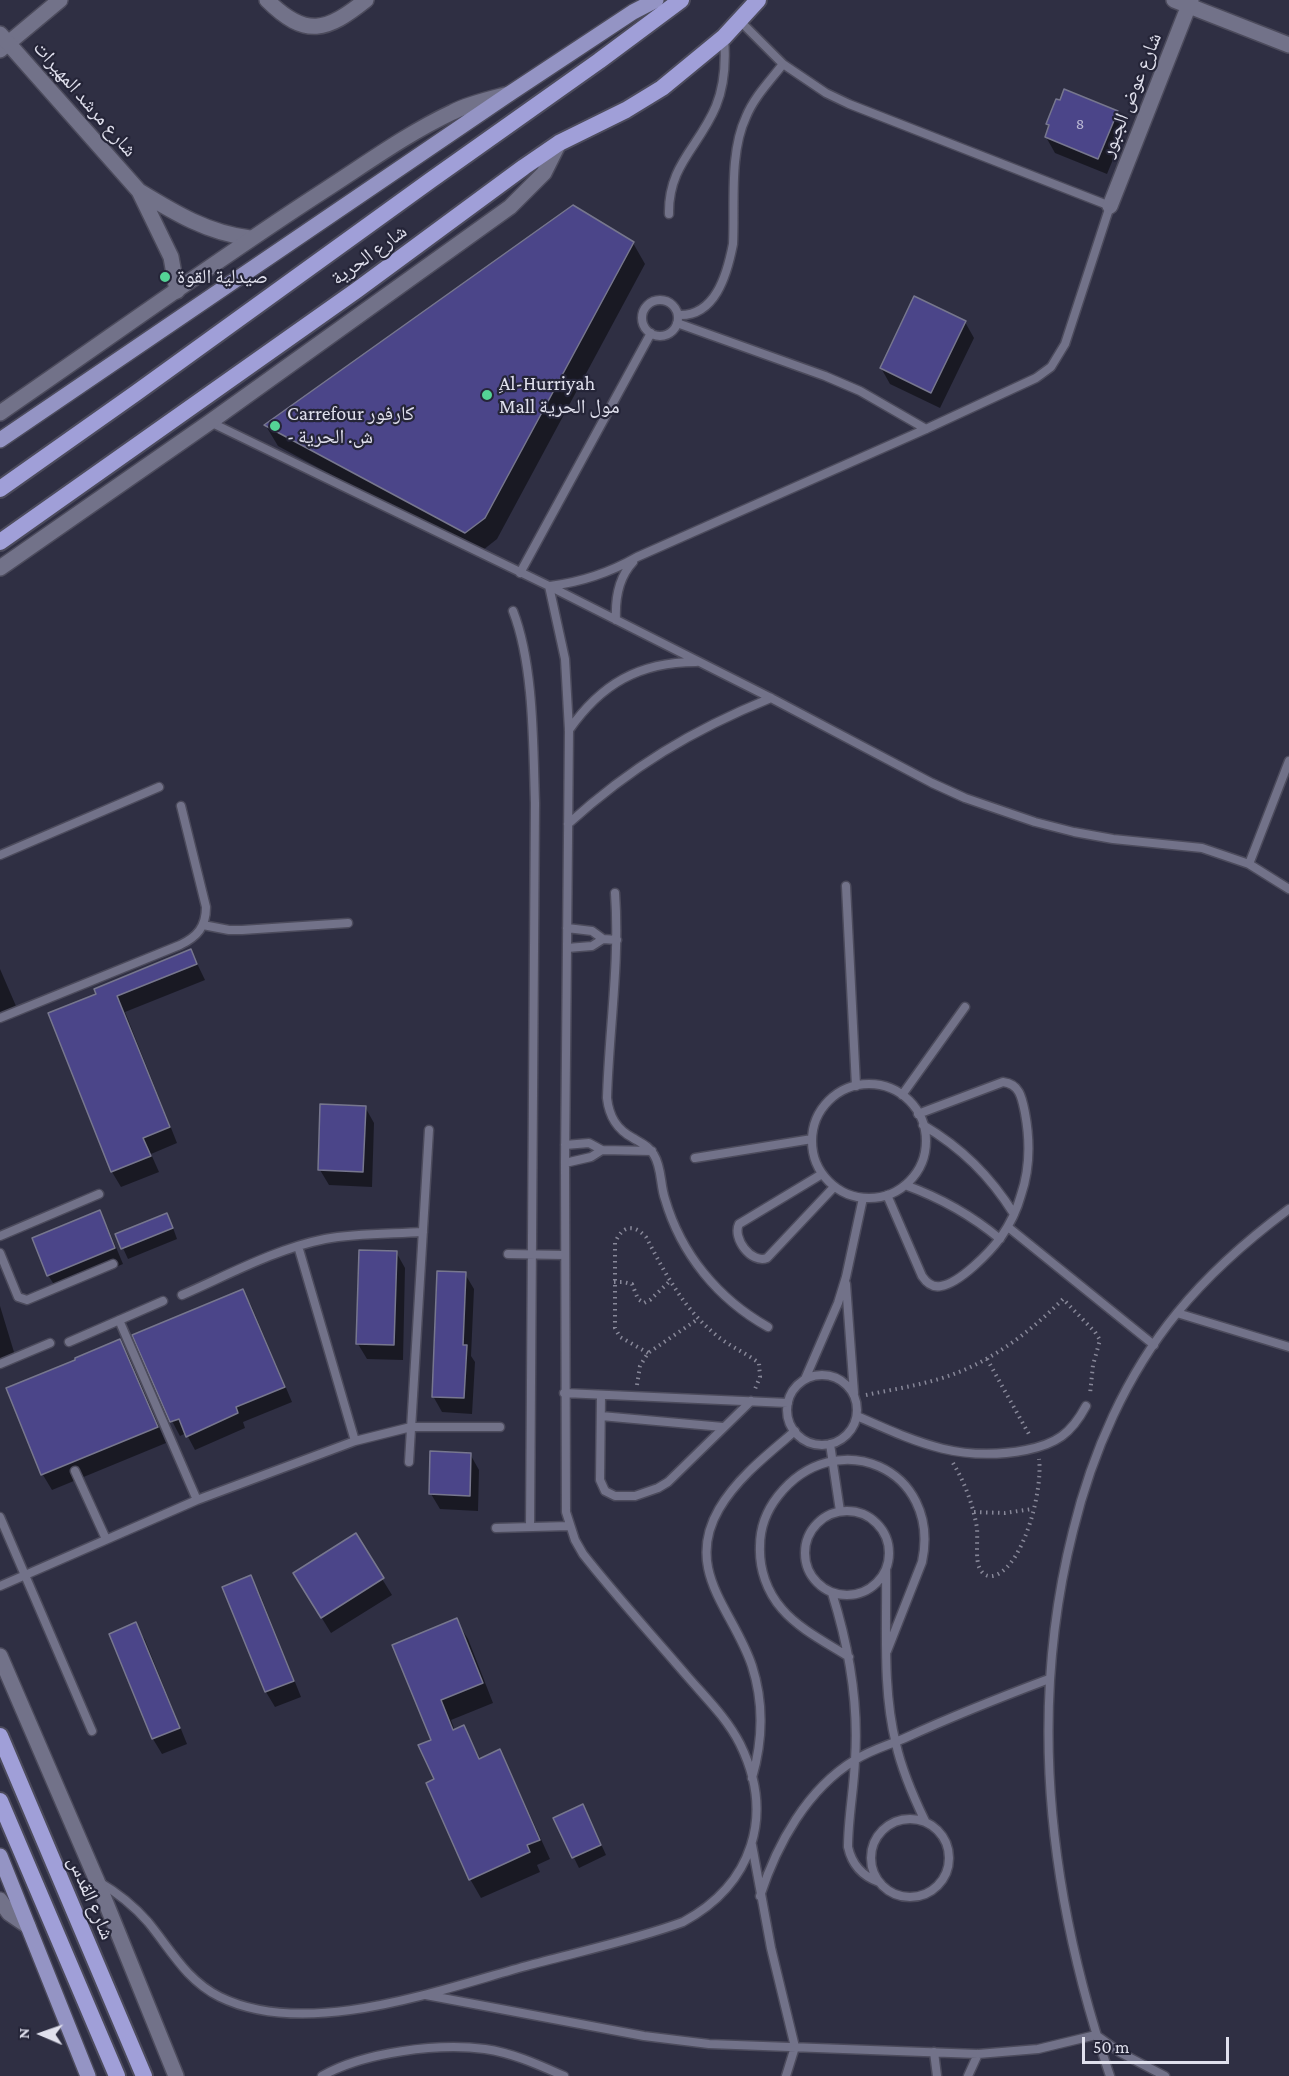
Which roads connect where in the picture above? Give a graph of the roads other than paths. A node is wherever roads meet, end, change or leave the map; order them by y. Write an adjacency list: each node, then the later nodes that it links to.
1 (60, 0): 11 (main road)
2 (267, 0): 3 (main road)
3 (366, 0)
4 (656, 0): 14 (main road)
5 (681, 0): 27 (highway, شارع الحرية)
6 (758, 0): 9 (highway, شارع الحرية)
7 (1174, 0): 8 (main road)
8 (1190, 3): 12 (main road); 17 (main road, شارع عوض الجبور)
9 (740, 21): 10 (highway, شارع الحرية); 13 (lane)
10 (724, 37): 15 (highway, شارع الحرية); 18 (lane)
11 (3, 42): 16 (main road, شارع مرشد المهيرات)
12 (1289, 45)
13 (783, 64): 17 (lane); 21 (lane)
14 (509, 94): 19 (main road); 26 (main road)
15 (559, 144): 24 (main road); 28 (highway, شارع الحرية)
16 (139, 191): 19 (main road, شارع مرشد المهيرات); 20 (main road, شارع مرشد المهيرات)
17 (1110, 206): 25 (lane)
18 (669, 214)
19 (250, 238): 20 (main road)
20 (177, 291): 23 (main road)
21 (677, 319): 22 (lane); 22 (lane); 25 (lane)
22 (651, 333): 31 (lane)
23 (0, 413)
24 (210, 422): 30 (main road); 31 (lane)
25 (926, 429): 29 (lane)
26 (0, 440)
27 (0, 489)
28 (0, 542)
29 (637, 557): 32 (lane); 34 (lane)
30 (0, 568)
31 (520, 573): 32 (lane)
32 (549, 586): 34 (lane); 37 (lane)
33 (513, 611): 81 (lane)
34 (616, 620): 35 (lane)
35 (699, 662): 36 (lane); 37 (lane)
36 (771, 698): 41 (lane); 43 (lane)
37 (569, 730): 41 (lane)
38 (1289, 760): 43 (lane)
39 (159, 787): 42 (lane)
40 (181, 806): 48 (lane)
41 (568, 824): 49 (lane)
42 (0, 855)
43 (1249, 864): 45 (lane)
44 (846, 886): 55 (lane)
45 (1289, 889)
46 (615, 893): 51 (lane)
47 (348, 923): 48 (lane)
48 (203, 925): 54 (lane)
49 (567, 928): 50 (lane); 52 (lane)
50 (603, 939): 51 (lane); 52 (lane)
51 (617, 940): 63 (lane)
52 (567, 948): 61 (lane)
53 (964, 1007): 56 (lane)
54 (0, 1018)
55 (856, 1086): 56 (lane); 60 (lane)
56 (902, 1095): 57 (lane)
57 (918, 1114): 58 (lane); 73 (lane)
58 (923, 1125): 67 (lane); 73 (lane)
59 (429, 1130): 75 (lane)
60 (812, 1139): 64 (lane); 66 (lane)
61 (565, 1145): 62 (lane); 65 (lane)
62 (602, 1150): 63 (lane); 65 (lane)
63 (652, 1151): 89 (lane)
64 (695, 1158)
65 (565, 1163): 82 (lane)
66 (822, 1174): 68 (lane); 68 (lane)
67 (905, 1185): 70 (lane); 77 (lane)
68 (834, 1187): 71 (lane)
69 (99, 1194): 76 (lane)
70 (887, 1195): 71 (lane); 77 (lane)
71 (863, 1198): 84 (lane)
72 (1289, 1209): 87 (lane)
73 (1014, 1214): 74 (lane)
74 (1008, 1227): 77 (lane); 92 (lane)
75 (423, 1232): 78 (lane); 104 (lane)
76 (0, 1236)
77 (1000, 1239)
78 (298, 1246): 85 (lane); 108 (lane)
79 (0, 1253): 83 (lane)
80 (508, 1254): 81 (lane)
81 (532, 1254): 82 (lane); 117 (lane)
82 (564, 1255): 96 (lane)
83 (112, 1264)
84 (846, 1277): 95 (lane); 98 (lane)
85 (182, 1295)
86 (163, 1301): 88 (lane)
87 (1178, 1312): 92 (lane); 93 (lane)
88 (119, 1320): 90 (lane); 113 (lane)
89 (768, 1327)
90 (69, 1342)
91 (50, 1343): 94 (lane)
92 (1154, 1345): 127 (lane)
93 (1289, 1347)
94 (0, 1364)
95 (805, 1379): 98 (lane); 100 (lane)
96 (564, 1394): 97 (lane); 116 (lane)
97 (601, 1395): 99 (lane); 102 (lane)
98 (855, 1397): 103 (lane)
99 (751, 1401): 100 (lane); 106 (lane)
100 (788, 1403): 107 (lane)
101 (1086, 1406): 103 (lane)
102 (601, 1416): 106 (lane); 106 (lane)
103 (857, 1416): 109 (lane)
104 (411, 1427): 105 (lane); 108 (lane); 111 (lane)
105 (500, 1427)
106 (723, 1427)
107 (795, 1431): 109 (lane); 132 (lane)
108 (355, 1441): 113 (lane)
109 (830, 1444): 110 (lane)
110 (833, 1461): 114 (lane); 124 (lane); 126 (lane)
111 (409, 1462)
112 (75, 1471): 119 (lane)
113 (197, 1500): 119 (lane)
114 (840, 1511): 120 (lane); 123 (lane)
115 (0, 1517): 121 (lane)
116 (569, 1526): 117 (lane); 132 (lane)
117 (530, 1527): 118 (lane)
118 (496, 1528)
119 (106, 1539): 121 (lane)
120 (886, 1568): 123 (lane); 124 (lane)
121 (25, 1574): 122 (lane); 128 (lane)
122 (0, 1586)
123 (832, 1593): 126 (lane)
124 (887, 1651): 130 (lane)
125 (0, 1656): 137 (main road)
126 (849, 1657): 131 (lane)
127 (1049, 1679): 130 (lane); 143 (lane)
128 (92, 1731)
129 (0, 1736): 149 (highway, شارع القدس)
130 (895, 1742): 131 (lane); 134 (lane)
131 (855, 1759): 138 (lane); 139 (lane)
132 (752, 1778): 135 (lane)
133 (0, 1801): 148 (highway)
134 (925, 1821): 138 (lane); 138 (lane)
135 (751, 1843): 139 (lane); 142 (lane)
136 (0, 1856): 141 (main road)
137 (97, 1881): 142 (lane); 150 (main road)
138 (879, 1882)
139 (760, 1896): 144 (lane)
140 (0, 1900): 141 (main road)
141 (28, 1926): 147 (main road)
142 (423, 1994): 144 (lane)
143 (1096, 2035): 146 (lane); 156 (lane); 157 (lane)
144 (795, 2048): 145 (lane); 153 (lane)
145 (934, 2052): 146 (lane); 154 (lane)
146 (978, 2054): 155 (lane)
147 (88, 2076)
148 (117, 2076)
149 (144, 2076)
150 (176, 2076)
151 (322, 2076): 152 (lane)
152 (564, 2076)
153 (786, 2076)
154 (937, 2076)
155 (968, 2076)
156 (1110, 2076)
157 (1165, 2076)

